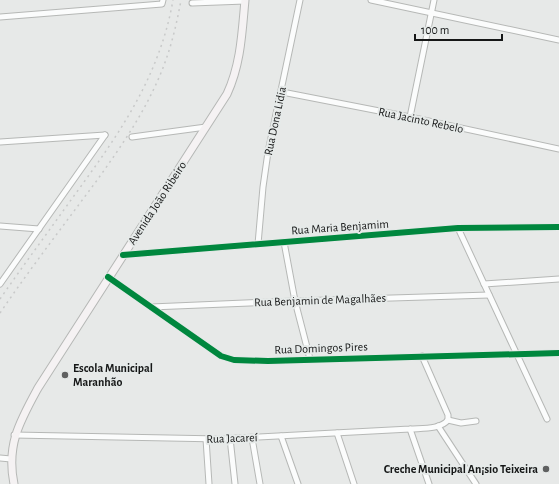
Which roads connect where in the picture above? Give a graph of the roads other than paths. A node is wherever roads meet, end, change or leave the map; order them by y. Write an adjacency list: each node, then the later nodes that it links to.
1 (245, 0): 6 (street); 12 (main road, Avenida João Ribeiro)
2 (300, 0): 10 (street, Rua Dona Lidia)
3 (371, 0): 7 (street)
4 (434, 0): 7 (street)
5 (162, 2): 8 (street)
6 (192, 4)
7 (431, 13): 9 (street); 11 (street)
8 (0, 17)
9 (559, 40)
10 (282, 92): 11 (street, Rua Jacinto Rebelo); 21 (street, Rua Dona Lidia)
11 (410, 117): 15 (street, Rua Jacinto Rebelo)
12 (206, 127): 13 (street); 22 (main road, Avenida João Ribeiro)
13 (132, 137)
14 (0, 142): 19 (street)
15 (559, 149)
16 (0, 226): 19 (street)
17 (559, 226): 18 (street, Rua Maria Benjamim)
18 (458, 228): 20 (street, Rua Maria Benjamim); 26 (street)
19 (40, 229): 25 (street)
20 (284, 242): 21 (street, Rua Maria Benjamim); 28 (street)
21 (258, 244): 22 (street, Rua Maria Benjamim)
22 (123, 255): 23 (main road, Avenida João Ribeiro)
23 (108, 277): 29 (street, Rua Domingos Pires); 40 (main road, Avenida João Ribeiro)
24 (559, 279): 26 (street)
25 (0, 284)
26 (484, 284): 27 (street)
27 (489, 295): 28 (street, Rua Benjamin de Magalhães); 30 (street)
28 (295, 301): 29 (street, Rua Benjamin de Magalhães); 33 (street)
29 (151, 307): 33 (street, Rua Domingos Pires)
30 (516, 354): 31 (street, Rua Domingos Pires); 32 (street, Rua Domingos Pires); 34 (street)
31 (559, 354)
32 (422, 356): 33 (street, Rua Domingos Pires); 35 (street)
33 (310, 359)
34 (547, 419)
35 (448, 420): 36 (street); 37 (street, Rua Jacareí)
36 (476, 421)
37 (438, 426): 38 (street, Rua Jacareí); 54 (street)
38 (410, 429): 39 (street, Rua Jacareí); 53 (street)
39 (337, 433): 41 (street, Rua Jacareí); 52 (street)
40 (14, 436): 44 (street, Rua Jacareí); 46 (main road, Avenida João Ribeiro)
41 (281, 436): 43 (street, Rua Jacareí); 51 (street)
42 (230, 438): 43 (street, Rua Jacareí); 44 (street, Rua Jacareí); 49 (street)
43 (252, 438): 50 (street)
44 (206, 439): 48 (street)
45 (0, 458): 46 (street)
46 (11, 459): 47 (main road, Avenida João Ribeiro)
47 (14, 484)
48 (209, 484)
49 (235, 484)
50 (260, 484)
51 (298, 484)
52 (354, 484)
53 (429, 484)
54 (476, 484)

